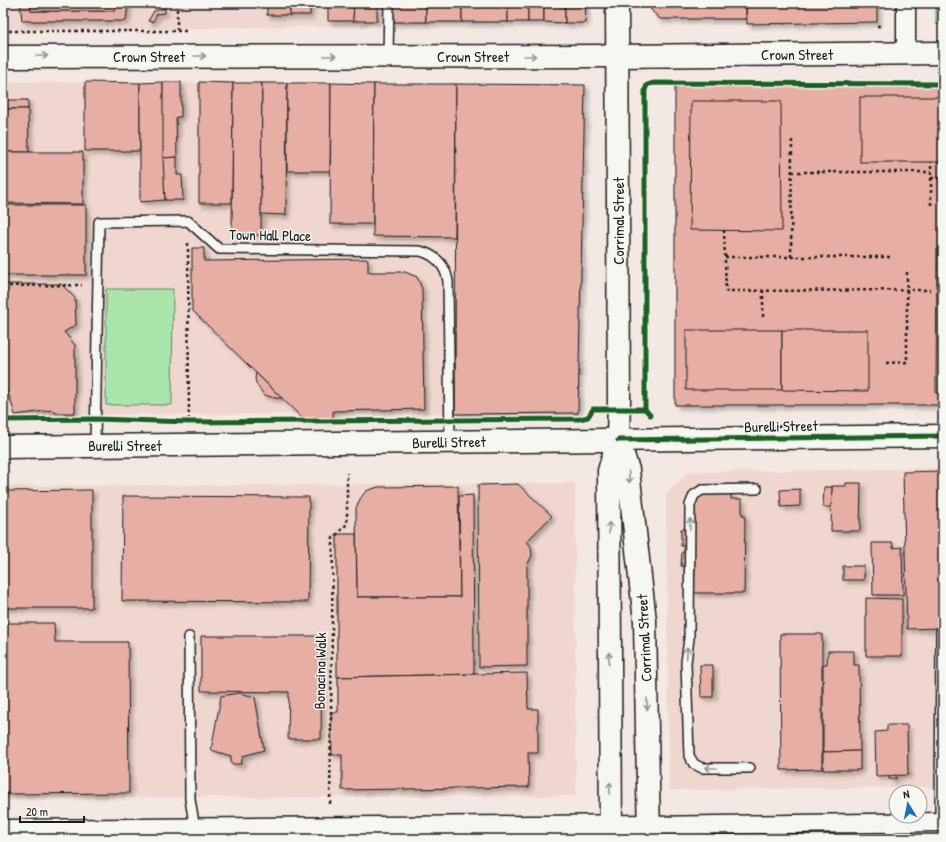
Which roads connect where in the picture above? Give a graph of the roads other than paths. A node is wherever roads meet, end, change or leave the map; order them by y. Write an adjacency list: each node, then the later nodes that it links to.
1 (389, 3): 6 (lane)
2 (617, 3): 7 (main road, Corrimal Street)
3 (906, 3): 5 (street)
4 (943, 53): 5 (main road, Crown Street)
5 (906, 54): 7 (main road, Crown Street)
6 (388, 56): 7 (main road, Crown Street, one-way to 7); 8 (main road, Crown Street, one-way to 6)
7 (617, 56): 10 (main road, Corrimal Street)
8 (3, 57)
9 (943, 436): 10 (main road, Burelli Street)
10 (618, 440): 11 (main road, Burelli Street); 22 (main road, Corrimal Street, one-way to 10); 23 (main road, Corrimal Street, one-way to 23)
11 (450, 442): 12 (main road, Burelli Street); 12 (lane, Town Hall Place)
12 (95, 445): 13 (main road, Burelli Street)
13 (3, 447)
14 (757, 489): 17 (lane, one-way to 14)
15 (941, 631): 18 (lane)
16 (189, 637): 19 (lane)
17 (750, 768)
18 (941, 822): 21 (street)
19 (195, 830): 20 (main road); 22 (main road)
20 (3, 831)
21 (891, 831): 23 (street)
22 (610, 833): 23 (main road)
23 (649, 833)

